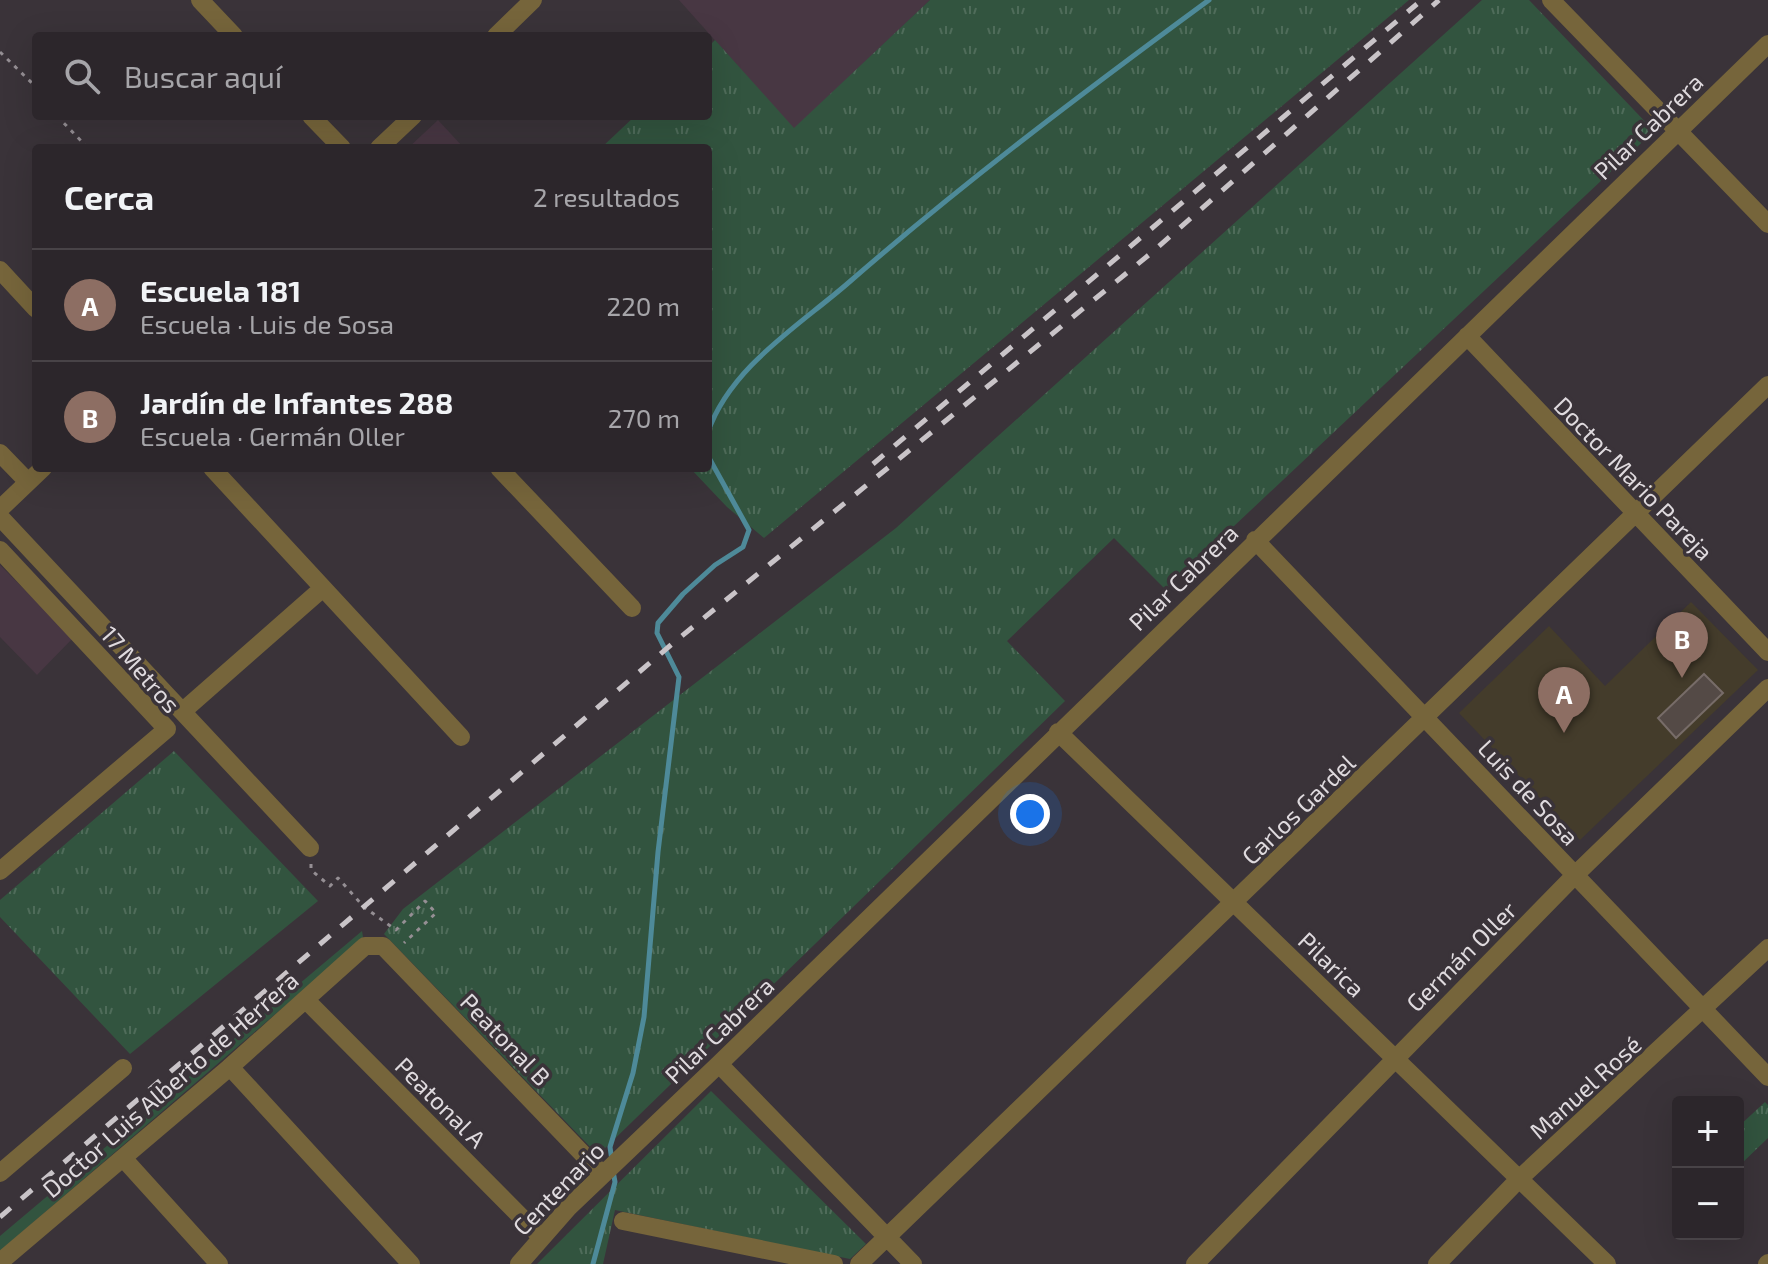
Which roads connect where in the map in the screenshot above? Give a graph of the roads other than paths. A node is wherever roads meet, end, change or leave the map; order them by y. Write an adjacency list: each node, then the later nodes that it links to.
1 (200, 0): 4 (street)
2 (533, 0): 5 (street)
3 (1551, 0): 9 (street)
4 (230, 32)
5 (500, 32)
6 (1768, 44): 9 (street, Pilar Cabrera)
7 (315, 120): 10 (street)
8 (409, 120): 11 (street)
9 (1678, 129): 12 (street); 15 (street, Pilar Cabrera)
10 (338, 144)
11 (383, 144)
12 (1768, 224)
13 (0, 270): 14 (street)
14 (32, 305)
15 (1467, 336): 23 (street, Doctor Mario Pareja); 25 (street, Pilar Cabrera)
16 (1768, 385): 23 (street, Carlos Gardel)
17 (0, 453): 21 (street)
18 (39, 472): 21 (street)
19 (216, 472): 27 (street)
20 (503, 472): 28 (street)
21 (28, 482): 22 (street)
22 (0, 509)
23 (1633, 513): 29 (street, Doctor Mario Pareja); 32 (street, Carlos Gardel)
24 (0, 517): 31 (street)
25 (1255, 540): 32 (street, Luis de Sosa); 33 (street, Pilar Cabrera)
26 (0, 550): 36 (street, 17 Metros)
27 (323, 588): 31 (street); 34 (street)
28 (632, 608)
29 (1768, 652)
30 (1768, 688): 37 (street, Germán Oller)
31 (183, 711): 35 (street)
32 (1427, 718): 37 (street, Luis de Sosa); 38 (street, Carlos Gardel)
33 (1058, 732): 38 (street, Pilarica); 44 (street, Pilar Cabrera)
34 (461, 737)
35 (310, 848)
36 (0, 871)
37 (1575, 875): 42 (street, Luis de Sosa); 43 (street, Germán Oller)
38 (1236, 903): 43 (street, Pilarica); 54 (street, Carlos Gardel)
39 (372, 944): 41 (street, Doctor Luis Alberto de Herrera); 51 (street, Peatonal B)
40 (1768, 948): 42 (street, Manuel Rosé)
41 (306, 1000): 45 (street, Doctor Luis Alberto de Herrera); 55 (street, Peatonal A)
42 (1704, 1010): 47 (street, Luis de Sosa); 52 (street, Manuel Rosé)
43 (1394, 1058): 52 (street, Pilarica); 63 (street, Germán Oller)
44 (719, 1064): 48 (street, Pilar Cabrera); 54 (street)
45 (230, 1067): 49 (street, Doctor Luis Alberto de Herrera); 58 (street)
46 (123, 1068): 50 (street)
47 (1768, 1077)
48 (632, 1146): 51 (street, Centenario)
49 (123, 1158): 56 (street, Doctor Luis Alberto de Herrera); 57 (street)
50 (0, 1173)
51 (603, 1173): 55 (street, Centenario)
52 (1519, 1179): 64 (street, Manuel Rosé); 65 (street, Pilarica)
53 (623, 1221): 60 (street)
54 (886, 1236): 61 (street, Carlos Gardel); 62 (street)
55 (541, 1237): 59 (street, Centenario)
56 (0, 1262)
57 (219, 1264)
58 (411, 1264)
59 (519, 1264)
60 (834, 1264)
61 (859, 1264)
62 (913, 1264)
63 (1195, 1264)
64 (1437, 1264)
65 (1607, 1264)

